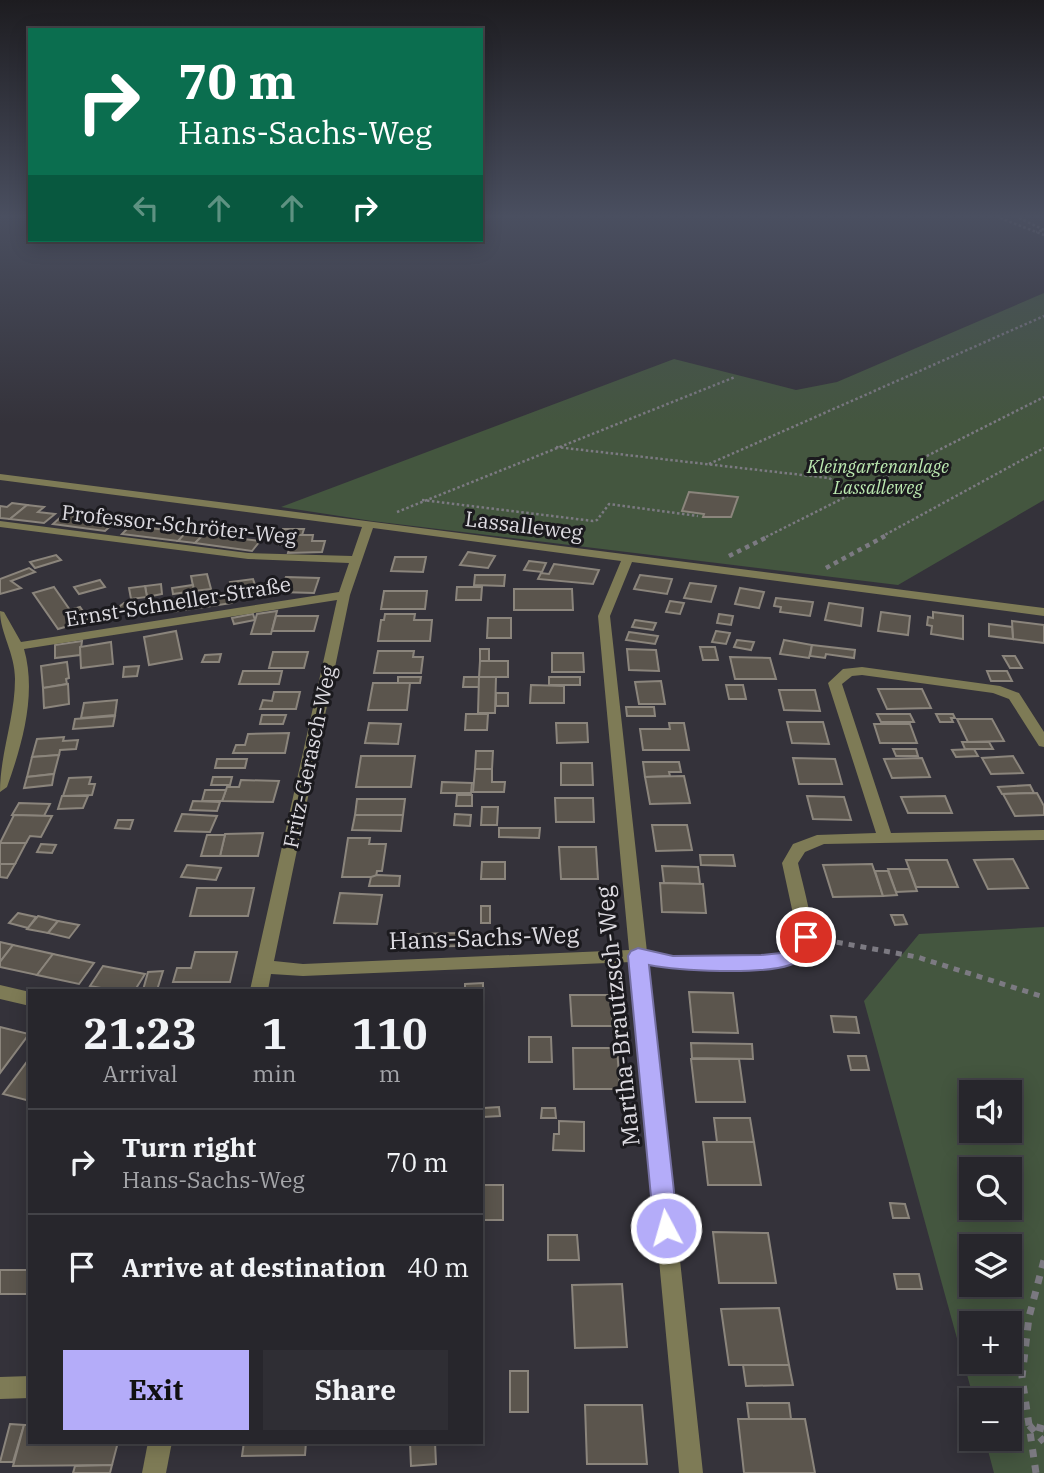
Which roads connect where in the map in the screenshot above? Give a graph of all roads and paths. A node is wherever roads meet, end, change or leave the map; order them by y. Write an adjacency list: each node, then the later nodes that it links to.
1 (1044, 316): 6 (path)
2 (735, 377): 4 (path)
3 (1044, 397): 8 (path)
4 (555, 447): 6 (path); 9 (path)
5 (1044, 448): 16 (path)
6 (709, 464): 8 (path)
7 (0, 477): 12 (street, Lassalleweg)
8 (853, 493): 15 (path)
9 (421, 500): 10 (path); 12 (path)
10 (698, 516)
11 (0, 524): 14 (street, Professor-Schröter-Weg)
12 (368, 526): 13 (street, Lassalleweg); 14 (street, Fritz-Gerasch-Weg)
13 (628, 558): 15 (street, Lassalleweg); 26 (street, Martha-Brautzsch-Weg)
14 (354, 560): 17 (street, Fritz-Gerasch-Weg)
15 (706, 568): 16 (street, Lassalleweg)
16 (803, 580): 18 (street, Lassalleweg)
17 (344, 595): 20 (street, Ernst-Schneller-Straße); 27 (street, Fritz-Gerasch-Weg)
18 (1044, 612)
19 (0, 615): 20 (street)
20 (18, 646): 22 (street)
21 (1044, 743): 24 (street)
22 (0, 787)
23 (1044, 835): 24 (street)
24 (885, 838): 25 (street)
25 (806, 937): 26 (street, Hans-Sachs-Weg); 30 (path)
26 (638, 956): 27 (street, Hans-Sachs-Weg); 40 (street, Martha-Brautzsch-Weg)
27 (265, 967): 28 (street, Fritz-Gerasch-Weg)
28 (259, 989)
29 (0, 992): 31 (street)
30 (1044, 997)
31 (28, 999)
32 (1044, 1261): 35 (path)
33 (28, 1387): 34 (street)
34 (0, 1388)
35 (1029, 1425): 36 (path); 37 (path); 41 (path)
36 (1044, 1429)
37 (1044, 1442)
38 (160, 1444): 39 (street)
39 (154, 1473)
40 (691, 1473)
41 (1036, 1473)

